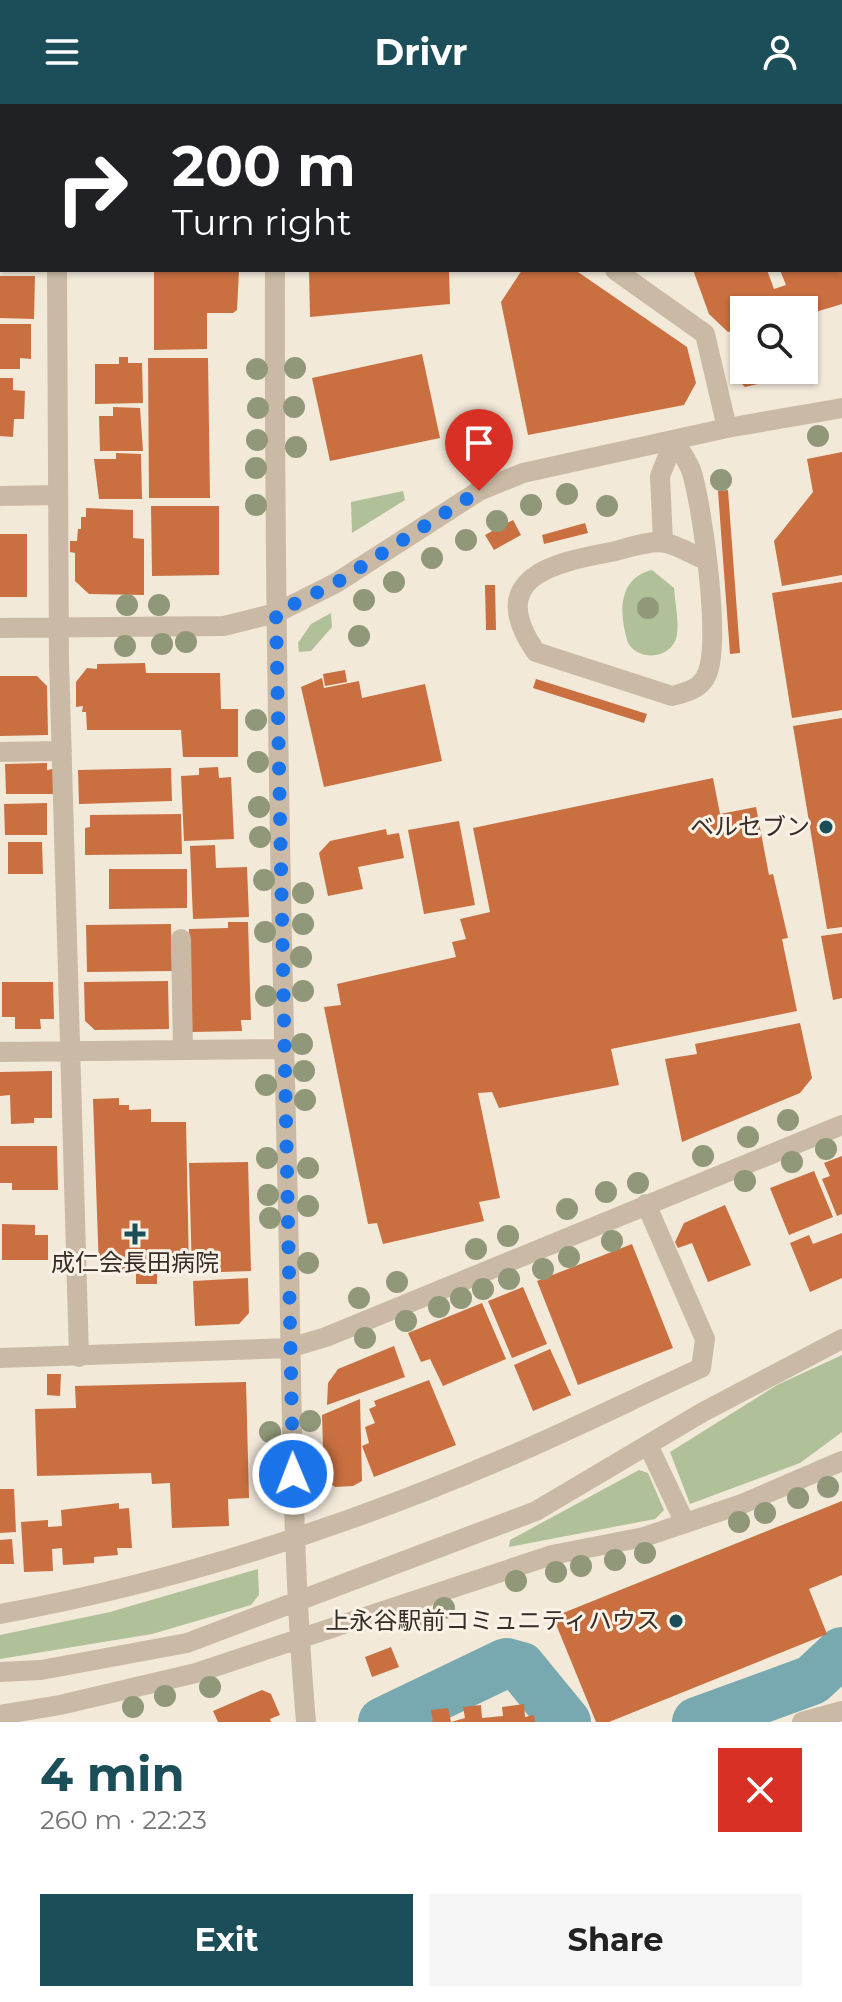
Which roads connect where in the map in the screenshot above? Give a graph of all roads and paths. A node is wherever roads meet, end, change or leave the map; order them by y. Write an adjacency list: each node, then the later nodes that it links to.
1 (57, 272): 7 (street)
2 (275, 272): 11 (street)
3 (622, 272): 5 (street)
4 (842, 408): 5 (street)
5 (727, 428): 6 (street)
6 (674, 441): 9 (street); 10 (street); 11 (street)
7 (58, 495): 8 (street); 13 (street)
8 (0, 496)
9 (663, 542): 10 (street); 10 (street)
10 (706, 560)
11 (276, 613): 13 (street); 17 (street)
12 (0, 628): 13 (street)
13 (59, 629): 14 (street)
14 (62, 751): 15 (street); 19 (street)
15 (0, 752)
16 (181, 939): 18 (street)
17 (285, 1049): 18 (street); 24 (street)
18 (183, 1050): 19 (street)
19 (69, 1051): 20 (street); 25 (street)
20 (0, 1052)
21 (842, 1125): 22 (street)
22 (646, 1204): 24 (street); 30 (street)
23 (842, 1339): 27 (street)
24 (289, 1348): 25 (street); 30 (street)
25 (79, 1357): 26 (street)
26 (0, 1358)
27 (648, 1445): 29 (street); 31 (street)
28 (842, 1461): 29 (street)
29 (685, 1523): 33 (street)
30 (294, 1537): 31 (street); 32 (street)
31 (297, 1604): 33 (street); 34 (street)
32 (0, 1614)
33 (299, 1637): 36 (street); 37 (street)
34 (0, 1672)
35 (842, 1711): 38 (street)
36 (0, 1715)
37 (306, 1722)
38 (802, 1722)

